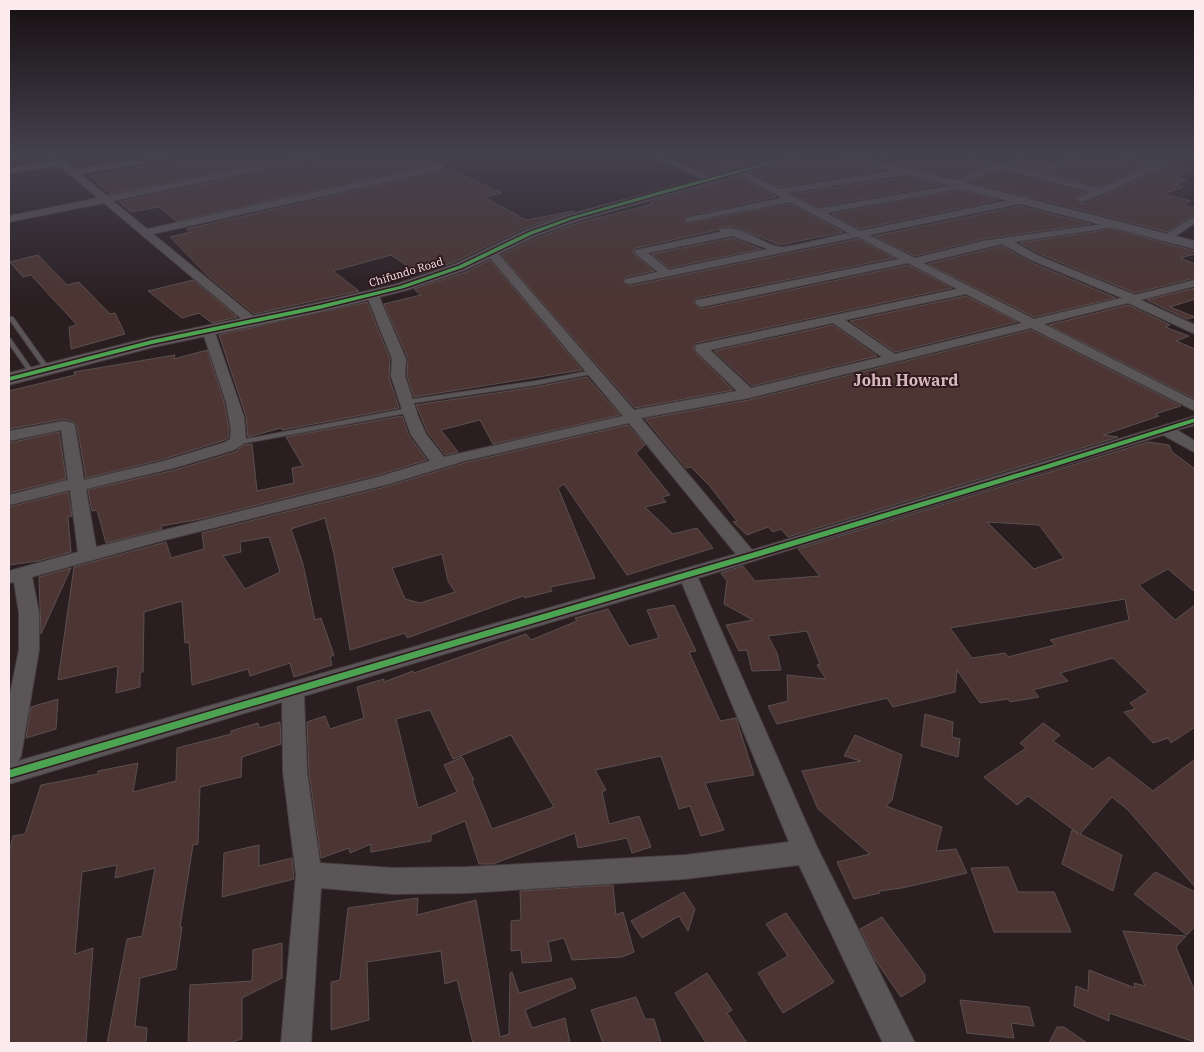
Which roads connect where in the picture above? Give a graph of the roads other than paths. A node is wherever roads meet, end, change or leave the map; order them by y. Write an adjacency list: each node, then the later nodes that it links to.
1 (84, 204): 11 (street)
2 (110, 204): 15 (street)
3 (274, 204): 15 (street)
4 (622, 204): 21 (street, Chifundo Road)
5 (765, 204): 14 (street)
6 (800, 204): 10 (street)
7 (857, 204): 10 (street)
8 (1004, 204): 16 (street)
9 (1040, 204): 13 (street)
10 (815, 212): 16 (street)
11 (9, 219)
12 (1195, 219): 17 (street)
13 (1115, 224): 17 (street); 18 (street)
14 (735, 232): 20 (street); 23 (street)
15 (144, 233): 32 (street)
16 (858, 234): 20 (street); 22 (street)
17 (1167, 237): 19 (street)
18 (1004, 241): 22 (street); 28 (street)
19 (1195, 245)
20 (779, 250): 23 (street)
21 (490, 251): 27 (street, Chifundo Road); 39 (street)
22 (911, 261): 26 (street); 29 (street)
23 (668, 274): 24 (street)
24 (630, 281)
25 (1195, 283): 28 (street)
26 (967, 290): 31 (street); 33 (street)
27 (372, 294): 32 (street, Chifundo Road); 43 (street)
28 (1131, 299): 33 (street); 35 (street)
29 (701, 303)
30 (11, 318): 38 (lane)
31 (834, 318): 37 (street); 42 (street)
32 (252, 322): 34 (street, Chifundo Road)
33 (1031, 323): 37 (street); 44 (street)
34 (208, 330): 38 (street, Chifundo Road); 49 (street)
35 (1195, 330)
36 (9, 340): 40 (lane)
37 (892, 358): 42 (street)
38 (47, 369): 40 (street, Chifundo Road)
39 (594, 372): 43 (lane); 45 (street)
40 (32, 373): 41 (street, Chifundo Road)
41 (9, 379)
42 (749, 394): 45 (street)
43 (408, 406): 49 (lane); 51 (street)
44 (1195, 407)
45 (632, 416): 51 (street); 55 (street)
46 (1195, 420): 47 (street)
47 (1164, 430): 50 (street); 55 (street)
48 (9, 436): 52 (street)
49 (235, 443): 52 (street)
50 (1195, 447)
51 (440, 463): 54 (street)
52 (78, 484): 53 (street); 54 (street)
53 (9, 500)
54 (88, 556): 56 (street)
55 (747, 556): 57 (street)
56 (15, 576): 59 (street)
57 (688, 576): 58 (street); 61 (street)
58 (293, 689): 60 (street); 62 (street)
59 (9, 756)
60 (9, 774)
61 (806, 852): 62 (street); 64 (street)
62 (309, 875): 63 (street)
63 (296, 1043)
64 (900, 1043)

